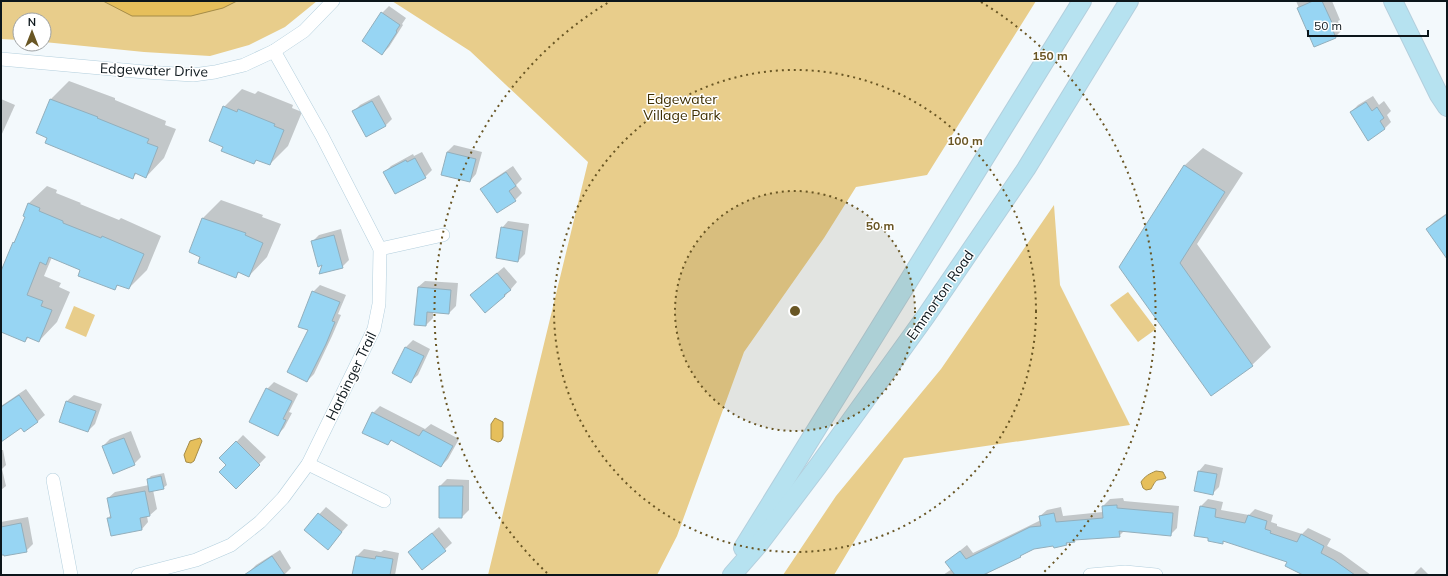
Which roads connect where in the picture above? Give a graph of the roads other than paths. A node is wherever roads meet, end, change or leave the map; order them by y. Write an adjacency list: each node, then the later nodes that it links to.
1 (333, 1): 5 (street, Edgewater Drive)
2 (1082, 1): 15 (main road)
3 (1129, 1): 16 (main road, Emmorton Road)
4 (1393, 1): 7 (main road)
5 (274, 51): 6 (street, Edgewater Drive); 9 (street, Harbinger Trail)
6 (1, 59)
7 (1447, 107)
8 (443, 235): 9 (street)
9 (380, 249): 10 (street, Harbinger Trail)
10 (308, 464): 12 (street); 14 (street, Harbinger Trail)
11 (53, 480): 13 (street)
12 (384, 500)
13 (71, 575)
14 (138, 575)
15 (726, 575)
16 (732, 575)
17 (1090, 575): 18 (street)
18 (1156, 575)

